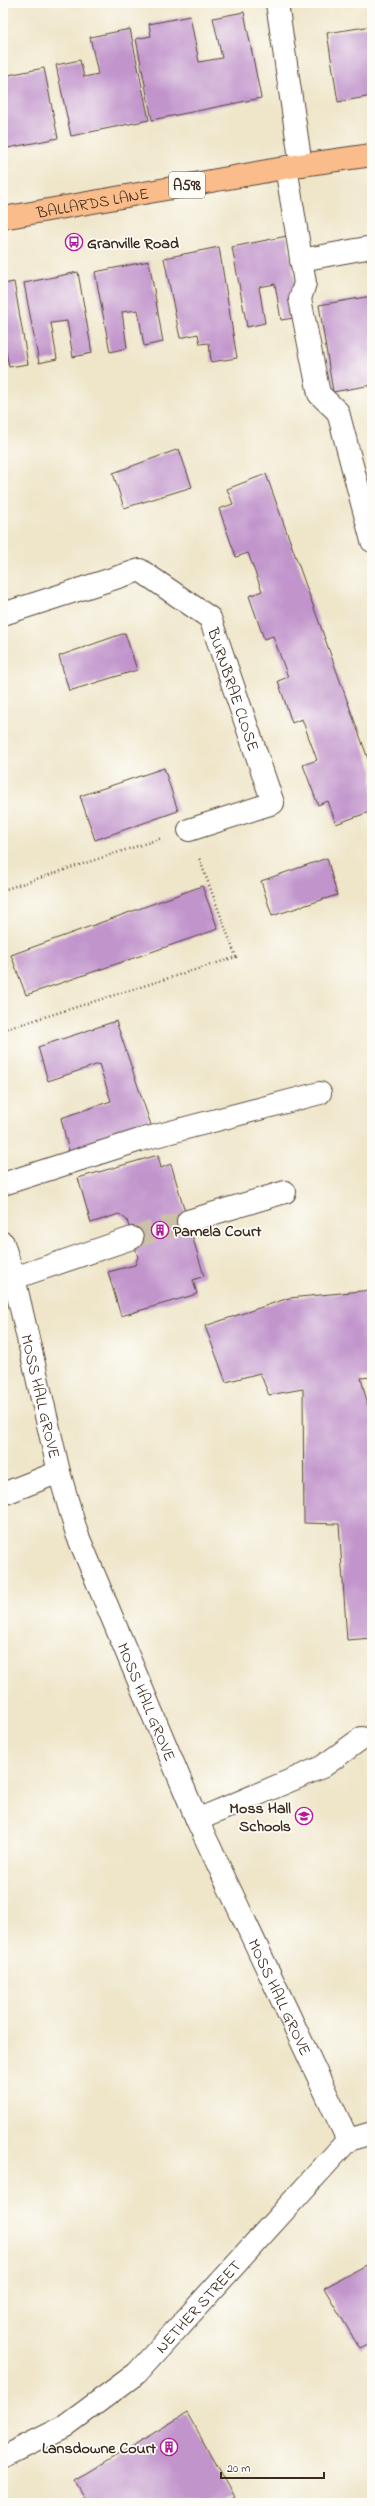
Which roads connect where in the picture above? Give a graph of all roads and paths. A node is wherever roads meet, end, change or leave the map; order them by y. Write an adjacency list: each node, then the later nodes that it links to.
1 (277, 3): 3 (street)
2 (372, 155): 3 (main road, BALLARDS LANE / A598)
3 (293, 166): 4 (main road, BALLARDS LANE / A598); 6 (street)
4 (3, 218)
5 (372, 247): 6 (street)
6 (301, 260): 7 (street)
7 (372, 541)
8 (3, 614): 9 (street, BURNBRAE CLOSE)
9 (189, 830): 10 (path); 11 (path)
10 (3, 890)
11 (3, 1030)
12 (320, 1093): 13 (street)
13 (3, 1184)
14 (285, 1192): 15 (street)
15 (188, 1221)
16 (132, 1238): 18 (street)
17 (3, 1243): 18 (street, MOSS HALL GROVE)
18 (14, 1278): 19 (street, MOSS HALL GROVE)
19 (59, 1472): 20 (street); 22 (street, MOSS HALL GROVE)
20 (3, 1494)
21 (362, 1738): 22 (street)
22 (197, 1820): 24 (street, MOSS HALL GROVE)
23 (372, 2132): 24 (street, NETHER STREET)
24 (348, 2140): 25 (street, NETHER STREET)
25 (3, 2457)

